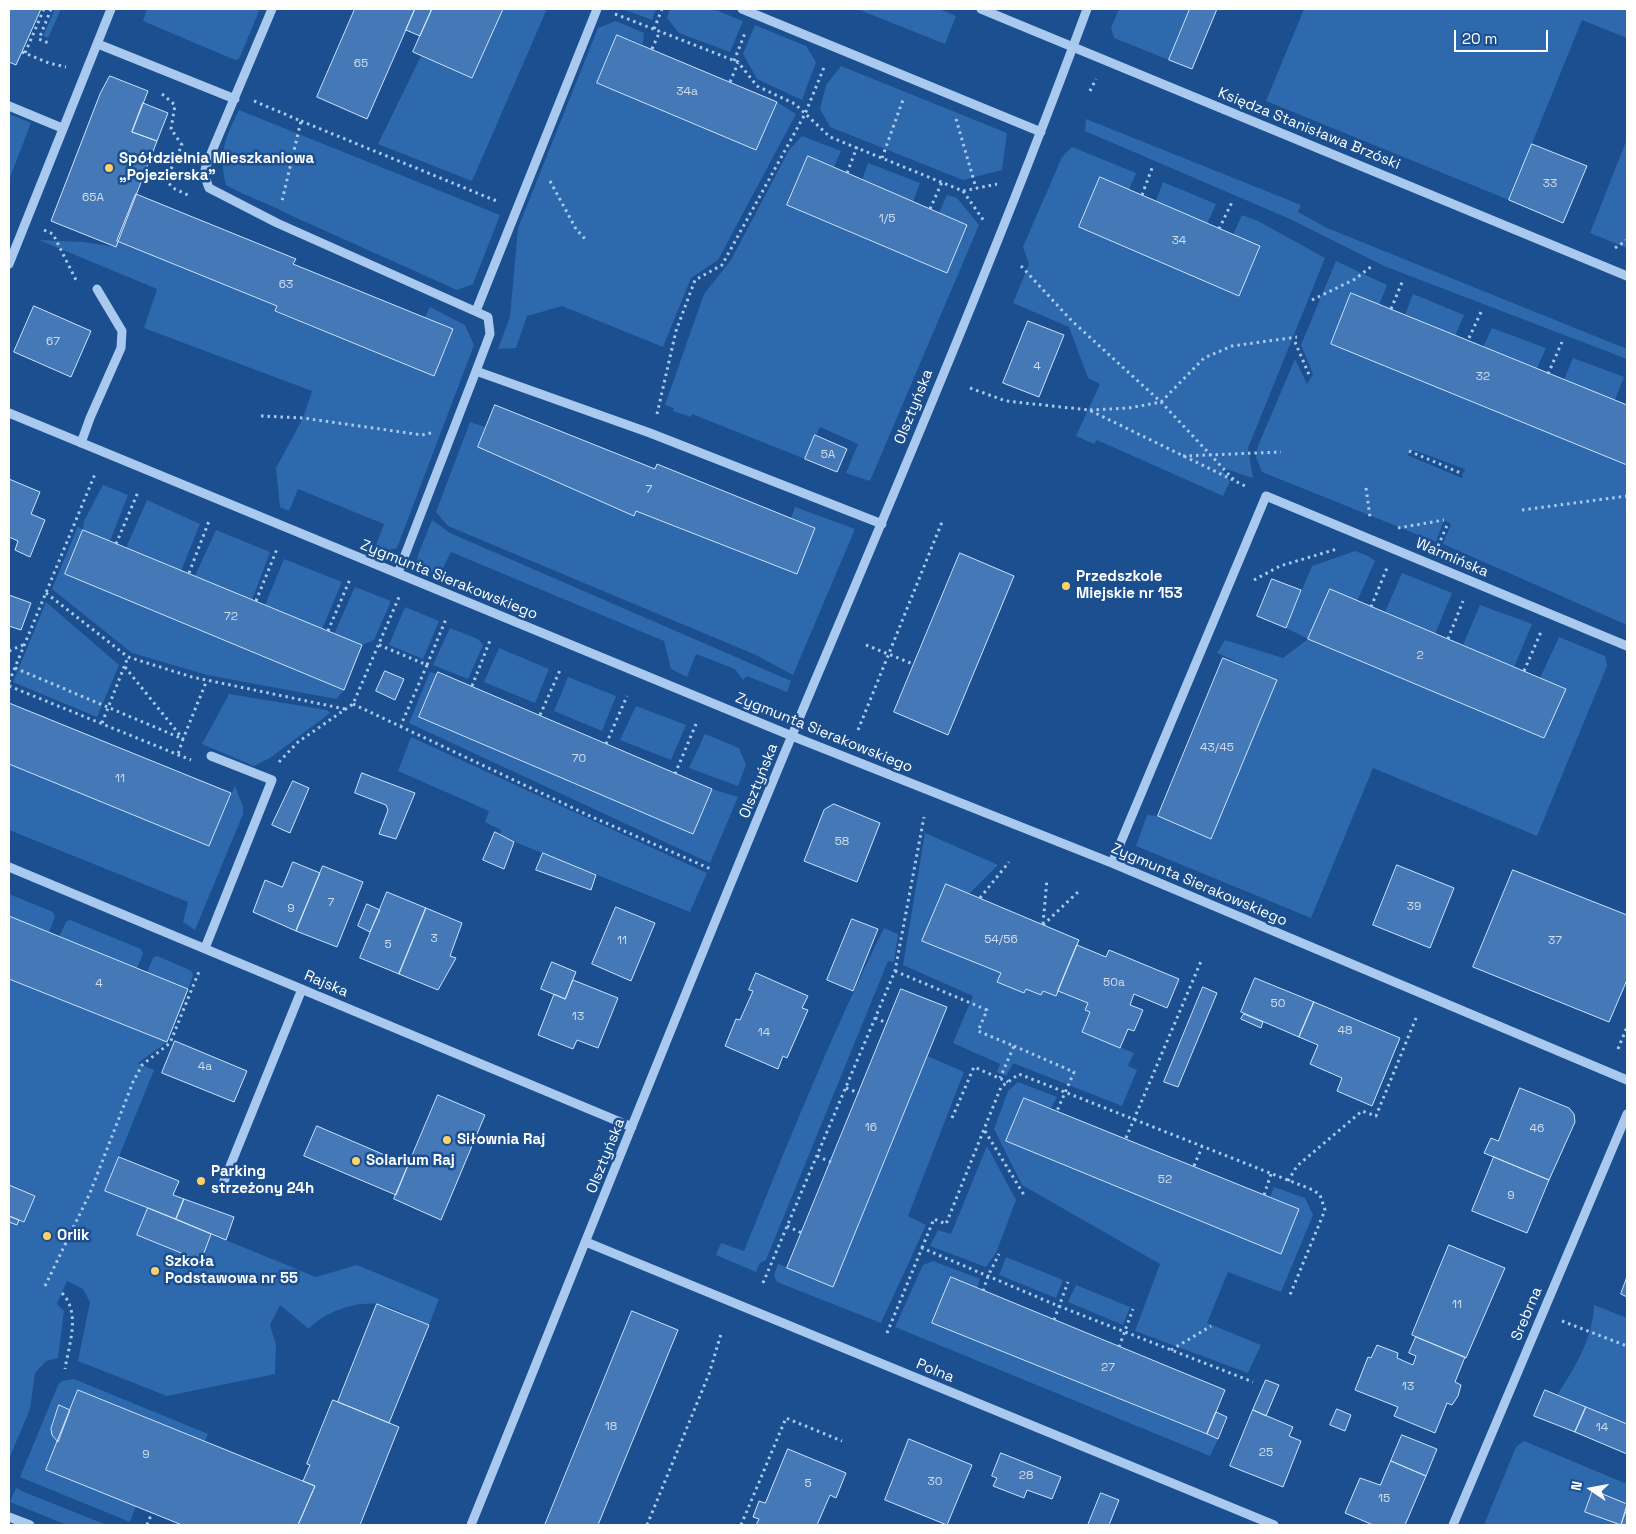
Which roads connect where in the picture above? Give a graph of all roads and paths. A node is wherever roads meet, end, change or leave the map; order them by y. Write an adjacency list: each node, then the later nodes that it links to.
1 (44, 9): 20 (path)
2 (51, 9): 14 (path)
3 (111, 9): 15 (street)
4 (272, 9): 25 (street)
5 (597, 9): 32 (street)
6 (662, 9): 12 (path)
7 (742, 9): 11 (street)
8 (981, 9): 17 (street, Księdza Stanisława Brzóski)
9 (1087, 9): 17 (street, Olsztyńska)
10 (611, 12): 12 (path)
11 (753, 13): 16 (street); 19 (path)
12 (654, 29): 13 (path)
13 (660, 31): 18 (path); 19 (path)
14 (52, 44)
15 (98, 44): 20 (street); 25 (street)
16 (833, 46): 21 (street); 27 (path)
17 (1072, 47): 30 (street, Olsztyńska); 55 (street, Księdza Stanisława Brzóski)
18 (652, 49)
19 (736, 62): 22 (path); 27 (path)
20 (87, 69): 29 (street)
21 (911, 78): 24 (street); 33 (path)
22 (730, 82)
23 (156, 89): 41 (path)
24 (948, 94): 30 (street); 38 (path)
25 (235, 99): 28 (path); 46 (street)
26 (9, 106): 29 (street)
27 (805, 114): 31 (path); 76 (path)
28 (301, 121): 43 (path); 46 (path)
29 (62, 128): 45 (street)
30 (1040, 132): 92 (street, Olsztyńska)
31 (857, 147): 33 (path); 35 (path)
32 (538, 156): 43 (street); 50 (path)
33 (882, 158): 36 (path)
34 (1152, 168): 40 (path)
35 (847, 173)
36 (942, 182): 39 (path); 44 (path)
37 (1002, 183): 38 (path)
38 (976, 188): 39 (path)
39 (963, 191): 47 (path)
40 (1142, 195)
41 (191, 196)
42 (1233, 200): 48 (path)
43 (517, 209): 62 (street)
44 (930, 209)
45 (25, 222): 52 (street); 57 (path)
46 (276, 223): 62 (street)
47 (985, 223)
48 (1219, 229)
49 (1627, 240): 51 (path)
50 (587, 241)
51 (1610, 251)
52 (9, 264)
53 (1021, 266): 71 (path)
54 (1372, 266): 59 (path)
55 (1627, 276)
56 (1403, 280): 60 (path)
57 (78, 283)
58 (97, 289): 77 (street)
59 (1312, 300)
60 (1391, 309)
61 (1482, 310): 64 (path)
62 (476, 311): 67 (street)
63 (1297, 337): 71 (path)
64 (1469, 338)
65 (1295, 342): 69 (path)
66 (1562, 342): 68 (path)
67 (476, 371): 76 (street); 99 (street)
68 (1548, 374)
69 (1310, 377)
70 (970, 388): 72 (path)
71 (1161, 402): 72 (path); 80 (path)
72 (1089, 410): 81 (path)
73 (9, 413): 77 (street, Zygmunta Sierakowskiego)
74 (260, 416): 75 (path)
75 (438, 432)
76 (650, 433): 92 (street)
77 (81, 443): 99 (street, Zygmunta Sierakowskiego)
78 (1409, 451): 83 (path)
79 (1281, 452): 80 (path)
80 (1209, 453): 81 (path); 84 (path)
81 (1183, 456): 84 (path)
82 (95, 474): 103 (path)
83 (1463, 474)
84 (1235, 481): 86 (path)
85 (138, 492): 94 (path)
86 (1266, 496): 115 (street, Warmińska); 147 (street)
87 (1627, 496): 88 (path)
88 (1522, 510)
89 (1444, 520): 93 (path)
90 (209, 521): 98 (path)
91 (942, 522): 117 (path)
92 (882, 524): 137 (street, Olsztyńska)
93 (1391, 530)
94 (116, 544)
95 (1344, 547): 102 (path)
96 (277, 549): 105 (path)
97 (1390, 560): 106 (path)
98 (188, 574)
99 (398, 574): 100 (street, Zygmunta Sierakowskiego)
100 (407, 578): 113 (path); 137 (street, Zygmunta Sierakowskiego)
101 (350, 579): 109 (path)
102 (1245, 584)
103 (46, 593): 112 (path); 118 (path)
104 (1463, 599): 111 (path)
105 (256, 601)
106 (1371, 606)
107 (446, 619): 120 (path)
108 (1544, 624): 124 (path)
109 (328, 631)
110 (491, 638): 127 (path)
111 (1448, 639)
112 (23, 645): 116 (path); 122 (path)
113 (379, 645): 120 (path); 129 (path)
114 (866, 645): 117 (path)
115 (1627, 646)
116 (9, 651)
117 (888, 654): 119 (path); 136 (path)
118 (128, 657): 121 (path); 125 (path)
119 (914, 664)
120 (427, 665): 135 (path)
121 (125, 667): 130 (path); 138 (path)
122 (15, 668): 126 (path); 130 (path)
123 (561, 668): 132 (path)
124 (1524, 671)
125 (207, 680): 131 (path); 138 (path)
126 (9, 684): 133 (path)
127 (472, 686)
128 (626, 696): 139 (path)
129 (353, 704): 131 (path); 135 (path)
130 (108, 708): 133 (path); 138 (path)
131 (346, 709): 144 (path)
132 (540, 715)
133 (102, 723): 140 (path)
134 (696, 724): 143 (path)
135 (401, 725): 149 (path)
136 (858, 730)
137 (792, 736): 147 (street, Zygmunta Sierakowskiego); 173 (street, Olsztyńska)
138 (183, 739): 140 (path)
139 (606, 744)
140 (178, 754): 142 (path)
141 (211, 756): 144 (street)
142 (196, 762)
143 (675, 774)
144 (272, 780): 153 (street)
145 (924, 817): 155 (path)
146 (1009, 862): 152 (path)
147 (1112, 863): 164 (street, Zygmunta Sierakowskiego)
148 (9, 867): 153 (street, Rajska)
149 (713, 870)
150 (1047, 879): 151 (path)
151 (1078, 890)
152 (980, 898)
153 (205, 948): 156 (street, Rajska); 193 (path)
154 (1202, 959): 172 (path)
155 (896, 970): 157 (path); 161 (path)
156 (302, 989): 173 (street, Rajska); 182 (street)
157 (875, 1018): 159 (path); 166 (path)
158 (1416, 1018): 181 (path)
159 (888, 1023)
160 (1627, 1027): 162 (path)
161 (1014, 1046): 163 (path); 168 (path)
162 (1618, 1049)
163 (1000, 1078): 165 (path); 171 (path)
164 (1627, 1080)
165 (1008, 1082): 168 (path); 174 (path)
166 (846, 1088): 167 (path); 177 (path)
167 (859, 1093)
168 (1065, 1093): 169 (path); 172 (path)
169 (1057, 1111)
170 (1627, 1114): 219 (street, Srebrna)
171 (952, 1118)
172 (1134, 1120): 175 (path); 176 (path)
173 (632, 1127): 187 (street, Olsztyńska)
174 (985, 1131): 183 (path); 188 (path)
175 (1126, 1138)
176 (1202, 1147): 179 (path); 180 (path)
177 (817, 1156): 178 (path); 185 (path)
178 (831, 1162)
179 (1194, 1166)
180 (1271, 1174): 181 (path); 184 (path)
181 (1288, 1181): 196 (path)
182 (222, 1186)
183 (1024, 1195)
184 (1264, 1195)
185 (787, 1226): 186 (path); 192 (path)
186 (802, 1233)
187 (586, 1242): 215 (street, Olsztyńska); 218 (street, Polna)
188 (922, 1248): 190 (path); 203 (path)
189 (999, 1254): 190 (path)
190 (988, 1276): 194 (path); 197 (path)
191 (1068, 1282): 197 (path)
192 (762, 1284)
193 (45, 1286)
194 (983, 1290)
195 (62, 1293): 208 (path)
196 (1290, 1295)
197 (1060, 1306): 199 (path); 202 (path)
198 (1133, 1309): 202 (path)
199 (1054, 1320)
200 (1562, 1322): 205 (path)
201 (1211, 1326): 207 (path)
202 (1124, 1332): 206 (path); 207 (path)
203 (886, 1333)
204 (721, 1334): 216 (path)
205 (1627, 1346)
206 (1119, 1347)
207 (1170, 1350): 209 (path)
208 (65, 1369)
209 (1253, 1382)
210 (842, 1441): 217 (path)
211 (152, 1513): 214 (path)
212 (9, 1517): 213 (street)
213 (30, 1525)
214 (147, 1525)
215 (471, 1525)
216 (647, 1525)
217 (741, 1525)
218 (1274, 1525)
219 (1453, 1525)

